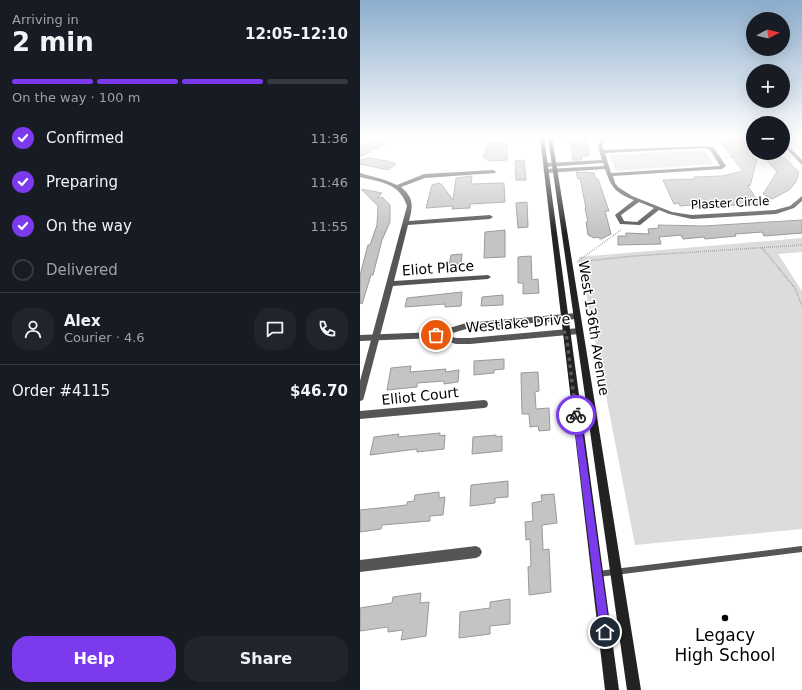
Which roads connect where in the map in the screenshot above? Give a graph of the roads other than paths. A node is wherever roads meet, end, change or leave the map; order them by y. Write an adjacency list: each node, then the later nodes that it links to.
1 (546, 169): 17 (main road, West 136th Avenue)
2 (554, 169): 16 (main road, West 136th Avenue)
3 (608, 169): 7 (street, Plaster Circle)
4 (701, 169): 7 (street)
5 (493, 172): 8 (street)
6 (360, 175): 8 (street)
7 (610, 175): 9 (street, Plaster Circle)
8 (397, 186): 13 (street)
9 (638, 200): 11 (street, Plaster Circle); 11 (street)
10 (802, 200): 11 (street, Plaster Circle)
11 (658, 208)
12 (490, 217): 13 (street)
13 (407, 223): 15 (street)
14 (488, 277): 15 (street, Eliot Place)
15 (390, 284): 22 (street)
16 (576, 316): 17 (street, Westlake Drive); 18 (main road, West 136th Avenue)
17 (565, 317): 19 (main road, West 136th Avenue); 20 (street, Westlake Drive)
18 (579, 331): 19 (street, Westlake Drive); 29 (main road, West 136th Avenue)
19 (566, 332): 20 (street, Westlake Drive); 30 (main road, West 136th Avenue)
20 (436, 335): 22 (street, Westlake Drive)
21 (360, 338): 22 (street, Westlake Drive)
22 (376, 338): 23 (street)
23 (360, 397)
24 (484, 404): 25 (street, Elliot Court)
25 (360, 416)
26 (802, 549): 29 (lane)
27 (476, 552): 28 (street)
28 (360, 566)
29 (616, 572): 30 (lane); 32 (main road, West 136th Avenue)
30 (598, 574): 31 (main road, West 136th Avenue)
31 (612, 690)
32 (634, 690)

